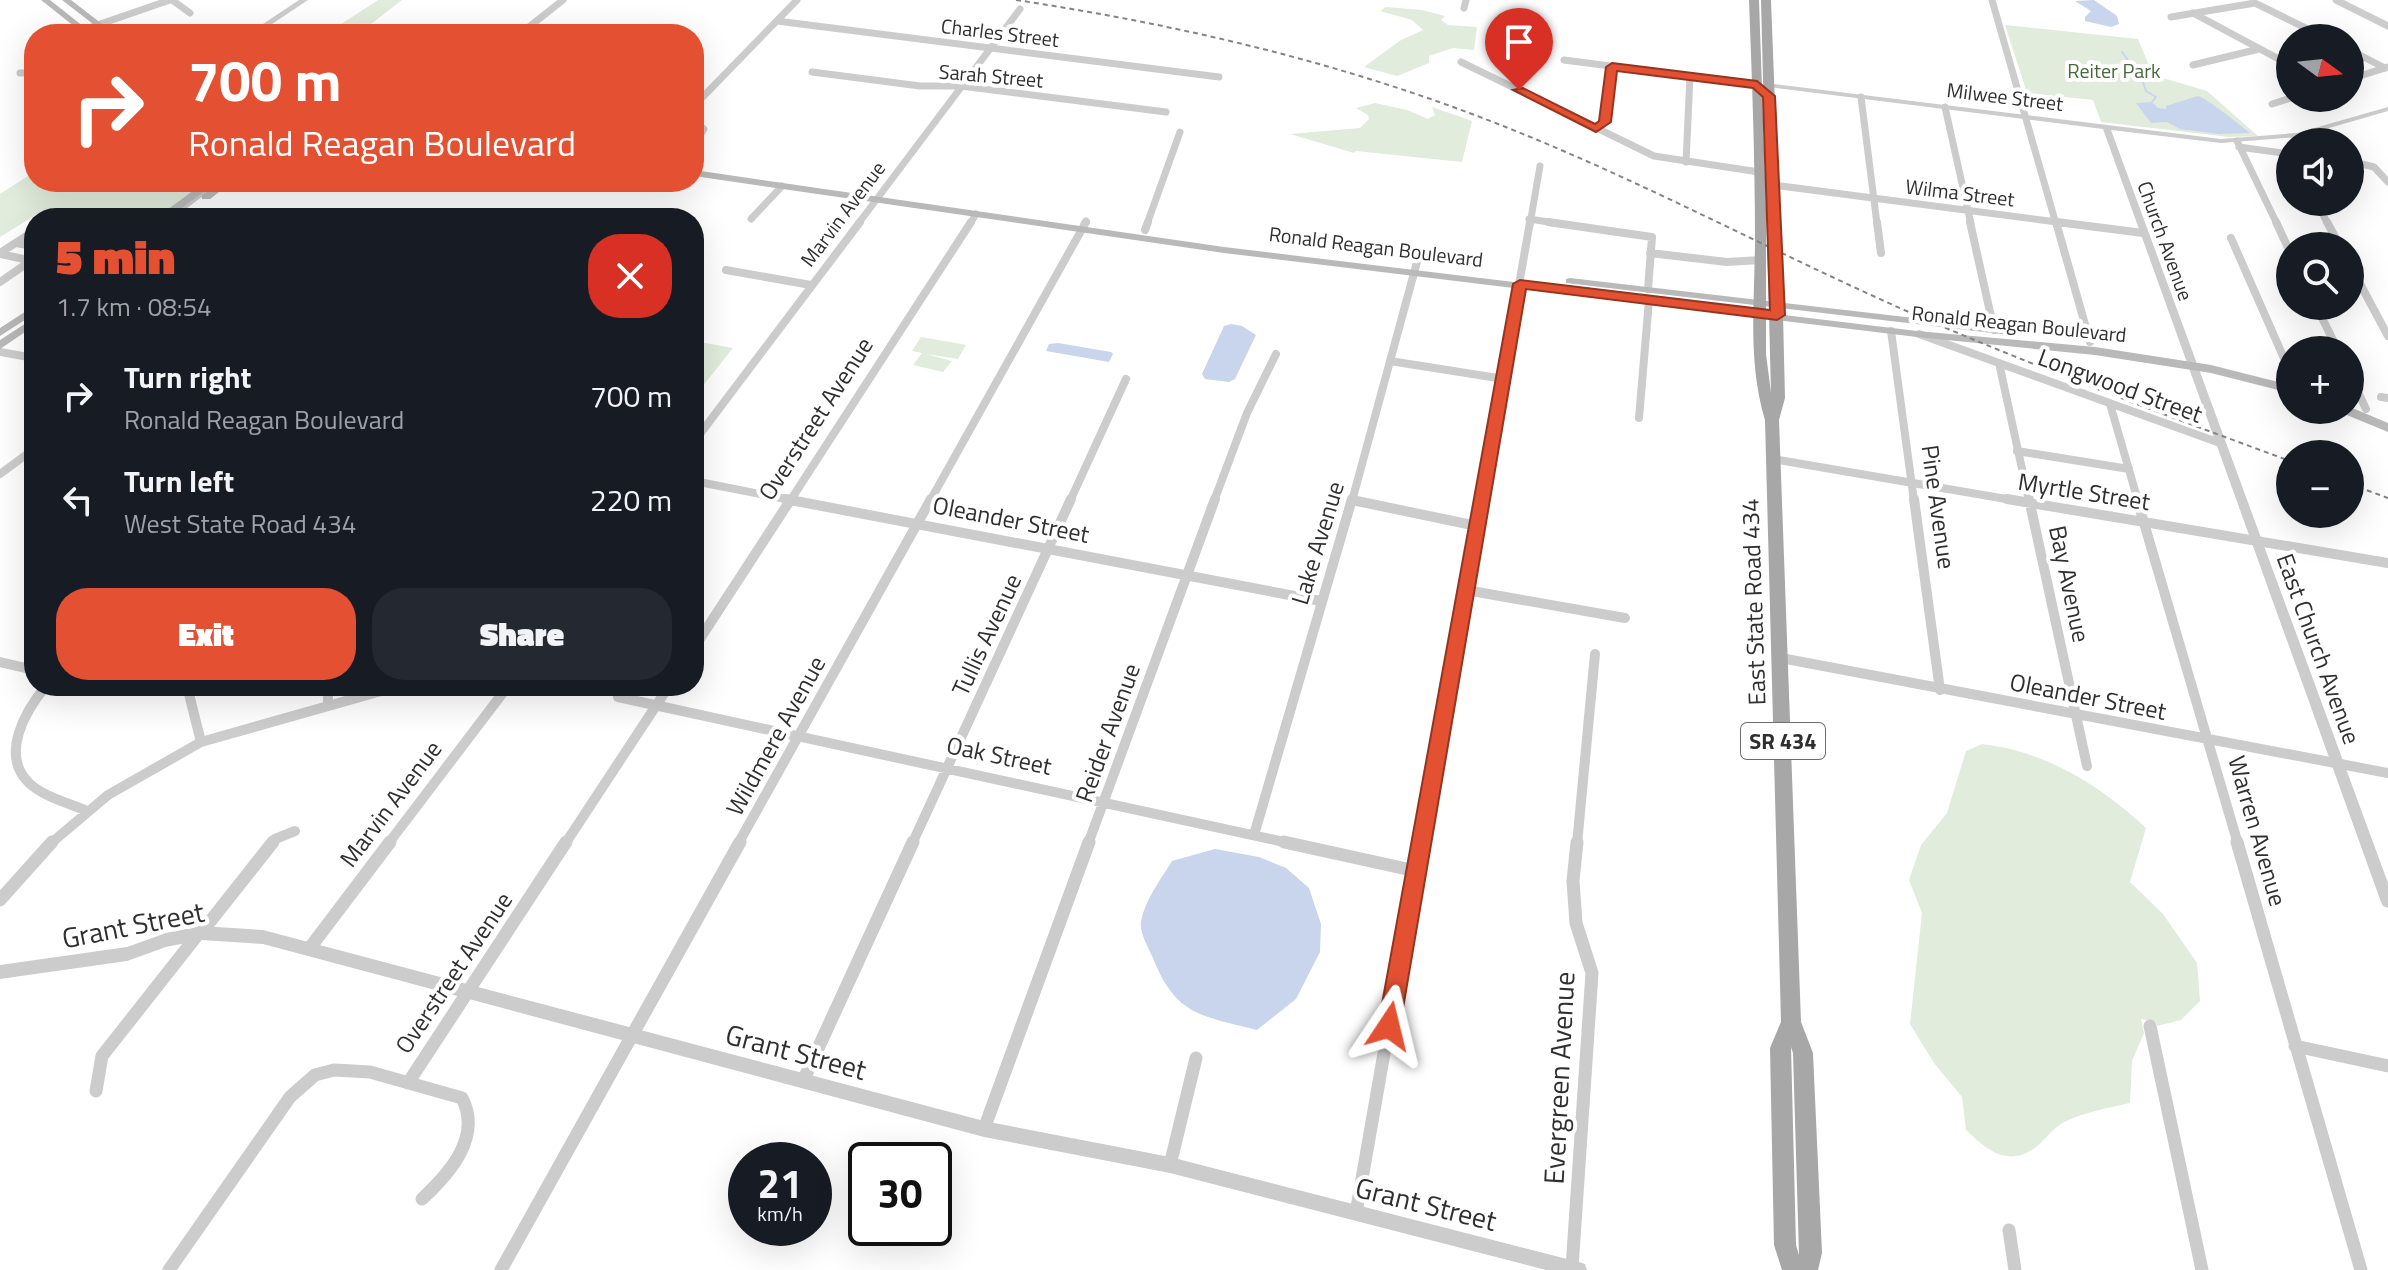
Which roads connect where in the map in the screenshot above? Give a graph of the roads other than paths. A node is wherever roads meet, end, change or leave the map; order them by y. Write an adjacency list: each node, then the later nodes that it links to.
1 (45, 0): 18 (main road)
2 (66, 0): 19 (main road)
3 (171, 0): 14 (street); 20 (street)
4 (563, 0): 22 (street)
5 (797, 0): 17 (street)
6 (1466, 0): 12 (street)
7 (1754, 0): 38 (main road, SR 434)
8 (1766, 0): 38 (main road, SR 434)
9 (1992, 0): 47 (street)
10 (2336, 0): 24 (street)
11 (299, 1): 21 (street)
12 (1464, 8)
13 (1020, 9): 25 (street, Marvin Avenue)
14 (190, 13)
15 (2193, 13): 16 (street); 23 (street); 26 (street)
16 (2171, 17)
17 (777, 21): 25 (street, Charles Street); 40 (street)
18 (76, 24)
19 (97, 24)
20 (101, 24)
21 (266, 24)
22 (533, 24)
23 (2298, 24)
24 (2388, 26)
25 (990, 48): 37 (street, Charles Street); 39 (street, Marvin Avenue)
26 (2259, 49): 28 (street); 31 (street)
27 (2364, 57): 33 (street)
28 (2276, 58)
29 (1564, 60): 32 (street, Milwee Street)
30 (1461, 62): 49 (street)
31 (2193, 65)
32 (1612, 67): 36 (street, Milwee Street); 49 (street)
33 (2386, 68): 35 (street)
34 (812, 72): 39 (street, Sarah Street)
35 (2364, 75)
36 (1690, 76): 38 (street, Milwee Street); 53 (street)
37 (1219, 77)
38 (1763, 85): 41 (street, Milwee Street); 57 (main road, SR 434); 60 (main road, SR 434)
39 (961, 86): 46 (street, Sarah Street); 65 (street, Marvin Avenue)
40 (704, 96)
41 (1861, 97): 44 (street, Milwee Street); 66 (street)
42 (2276, 103): 43 (street)
43 (2272, 104)
44 (1945, 107): 47 (street, Milwee Street); 70 (street)
45 (2388, 109): 51 (street)
46 (1166, 112)
47 (2025, 117): 48 (street, Milwee Street); 74 (street)
48 (2106, 127): 51 (street, Milwee Street); 78 (street, Church Avenue)
49 (1596, 129): 53 (street)
50 (1180, 132): 76 (street)
51 (2238, 144): 52 (street, Milwee Street); 77 (street)
52 (2276, 151)
53 (1686, 162): 57 (street)
54 (2364, 164): 59 (street)
55 (704, 166): 65 (main road, Ronald Reagan Boulevard)
56 (1540, 166): 73 (street)
57 (1759, 172): 87 (main road, SR 434)
58 (704, 174): 61 (main road, Ronald Reagan Boulevard)
59 (2388, 182)
60 (1773, 185): 66 (street, Wilma Street); 99 (main road, SR 434)
61 (782, 186): 65 (main road, Ronald Reagan Boulevard); 72 (street)
62 (199, 192): 67 (main road)
63 (201, 192): 68 (street)
64 (213, 192): 69 (main road)
65 (879, 196): 71 (main road, Ronald Reagan Boulevard); 75 (main road, Ronald Reagan Boulevard); 93 (street, Marvin Avenue)
66 (1876, 198): 70 (street, Wilma Street); 84 (street)
67 (176, 208)
68 (181, 208)
69 (191, 208)
70 (1968, 210): 74 (street, Wilma Street); 103 (street)
71 (976, 214): 75 (main road, Ronald Reagan Boulevard); 136 (street, Overstreet Avenue)
72 (751, 219)
73 (1529, 219): 83 (street); 91 (street)
74 (2054, 222): 78 (street, Wilma Street); 109 (street)
75 (1083, 226): 76 (main road, Ronald Reagan Boulevard); 89 (main road, Ronald Reagan Boulevard); 140 (street, Wildmere Avenue)
76 (1145, 230): 89 (main road, Ronald Reagan Boulevard)
77 (2280, 232)
78 (2143, 233): 115 (street, Church Avenue)
79 (24, 238): 81 (street)
80 (2231, 238): 108 (street)
81 (16, 243): 82 (street); 85 (street)
82 (24, 244)
83 (1650, 253): 87 (street); 96 (street)
84 (1881, 253)
85 (0, 254): 86 (street)
86 (24, 258)
87 (1760, 260): 98 (main road, SR 434)
88 (24, 266): 92 (street)
89 (1415, 267): 91 (main road, Ronald Reagan Boulevard); 114 (street, Lake Avenue)
90 (726, 270): 93 (street)
91 (1520, 280): 96 (main road, Ronald Reagan Boulevard); 119 (street)
92 (0, 282)
93 (811, 285): 127 (street, Marvin Avenue)
94 (1699, 289): 97 (main road)
95 (2364, 291): 107 (street)
96 (1648, 294): 97 (main road, Ronald Reagan Boulevard); 98 (main road, Ronald Reagan Boulevard); 123 (street)
97 (1728, 298): 98 (main road, Ronald Reagan Boulevard)
98 (1760, 307): 99 (main road, Ronald Reagan Boulevard); 125 (main road, East State Road 434 / SR 434)
99 (1777, 310): 103 (main road, Ronald Reagan Boulevard); 104 (main road, Ronald Reagan Boulevard); 125 (main road, East State Road 434 / SR 434)
100 (24, 317): 105 (main road)
101 (24, 320): 102 (street)
102 (22, 330): 110 (main road)
103 (1994, 330): 109 (main road, Ronald Reagan Boulevard)
104 (1891, 331): 106 (main road, Ronald Reagan Boulevard); 135 (street, Pine Avenue)
105 (1, 332)
106 (1917, 334): 115 (main road, Ronald Reagan Boulevard); 116 (street, Longwood Street)
107 (2388, 336)
108 (2276, 340)
109 (2090, 342): 115 (main road, Ronald Reagan Boulevard)
110 (0, 345)
111 (0, 352): 113 (street)
112 (1276, 354): 145 (street, Reider Avenue)
113 (24, 356)
114 (1390, 361): 119 (street); 137 (street, Lake Avenue)
115 (2191, 361): 117 (main road, Ronald Reagan Boulevard); 120 (main road, Ronald Reagan Boulevard); 128 (street, East Church Avenue)
116 (1999, 363): 121 (street, Longwood Street); 129 (street, Bay Avenue)
117 (2276, 377)
118 (1126, 379): 143 (street, Tullis Avenue)
119 (1504, 379): 141 (street)
120 (2276, 385)
121 (2110, 404): 128 (street, Longwood Street); 132 (street, Warren Avenue)
122 (2365, 414): 124 (main road); 126 (main road)
123 (1639, 418)
124 (2388, 418)
125 (1772, 420): 131 (main road, East State Road 434 / SR 434)
126 (2388, 428)
127 (704, 429)
128 (2220, 443): 142 (street, East Church Avenue)
129 (2017, 451): 132 (street, Myrtle Street); 138 (street, Bay Avenue)
130 (24, 456): 133 (street)
131 (1773, 459): 135 (street, Myrtle Street); 151 (main road, East State Road 434 / SR 434)
132 (2129, 469): 139 (street, Warren Avenue)
133 (0, 474)
134 (704, 483): 136 (street, Oleander Street)
135 (1914, 485): 138 (street, Myrtle Street); 154 (street, Pine Avenue)
136 (790, 499): 140 (street, Oleander Street); 149 (street, Overstreet Avenue)
137 (1352, 500): 141 (street); 147 (street, Lake Avenue)
138 (2029, 504): 139 (street, Myrtle Street); 164 (street, Bay Avenue)
139 (2145, 522): 142 (street, Myrtle Street); 166 (street, Warren Avenue)
140 (918, 523): 143 (street, Oleander Street); 165 (street, Wildmere Avenue)
141 (1477, 526): 146 (street)
142 (2255, 541): 144 (street, Myrtle Street); 168 (street, East Church Avenue)
143 (1049, 547): 145 (street, Oleander Street); 170 (street, Tullis Avenue)
144 (2388, 563)
145 (1187, 573): 147 (street, Oleander Street); 172 (street, Reider Avenue)
146 (1466, 590): 148 (street); 176 (street)
147 (1321, 601): 175 (street, Lake Avenue)
148 (1625, 618)
149 (704, 632)
150 (1595, 654): 197 (street, Evergreen Avenue)
151 (1781, 658): 154 (street, Oleander Street); 183 (main road, East State Road 434 / SR 434)
152 (0, 662): 153 (street)
153 (24, 668)
154 (1940, 690): 164 (street, Oleander Street)
155 (38, 696): 173 (street)
156 (190, 696): 167 (street)
157 (328, 696): 162 (street)
158 (364, 696): 162 (street)
159 (500, 696): 180 (street, Marvin Avenue)
160 (662, 696): 163 (street, Overstreet Avenue)
161 (618, 697): 163 (street, Oak Street)
162 (328, 706): 167 (street)
163 (656, 706): 165 (street, Oak Street); 182 (street, Overstreet Avenue)
164 (2074, 715): 166 (street, Oleander Street); 169 (street, Bay Avenue)
165 (799, 735): 170 (street, Oak Street); 185 (street, Wildmere Avenue)
166 (2208, 740): 168 (street, Oleander Street); 186 (street, Warren Avenue)
167 (201, 742): 173 (street)
168 (2337, 763): 171 (street, Oleander Street); 178 (street, East Church Avenue)
169 (2087, 766)
170 (948, 767): 172 (street, Oak Street); 189 (street, Tullis Avenue)
171 (2388, 773)
172 (1105, 801): 175 (street, Oak Street); 192 (street, Reider Avenue)
173 (87, 811): 177 (street)
174 (295, 831): 179 (street)
175 (1254, 835): 176 (street, Oak Street)
176 (1416, 871): 195 (street)
177 (0, 900)
178 (2388, 902)
179 (200, 933): 180 (street, Grant Street); 181 (street, Grant Street); 191 (street)
180 (309, 949): 182 (street, Grant Street)
181 (0, 972)
182 (467, 993): 185 (street, Grant Street); 190 (street, Overstreet Avenue)
183 (1791, 1022): 200 (main road, SR 434); 201 (main road, SR 434)
184 (2150, 1026): 203 (street)
185 (632, 1035): 189 (street, Grant Street); 199 (street, Wildmere Avenue)
186 (2295, 1046): 188 (street); 204 (street, Warren Avenue)
187 (1196, 1058): 193 (street)
188 (2388, 1066)
189 (803, 1081): 192 (street, Grant Street)
190 (408, 1083): 194 (street); 198 (street)
191 (96, 1091)
192 (984, 1129): 193 (street, Grant Street)
193 (1170, 1165): 195 (street, Grant Street)
194 (422, 1199)
195 (1356, 1213): 197 (street, Grant Street)
196 (2009, 1230): 202 (street)
197 (1575, 1269)
198 (169, 1270)
199 (501, 1270)
200 (1793, 1270)
201 (1807, 1270)
202 (2015, 1270)
203 (2202, 1270)
204 (2361, 1270)

